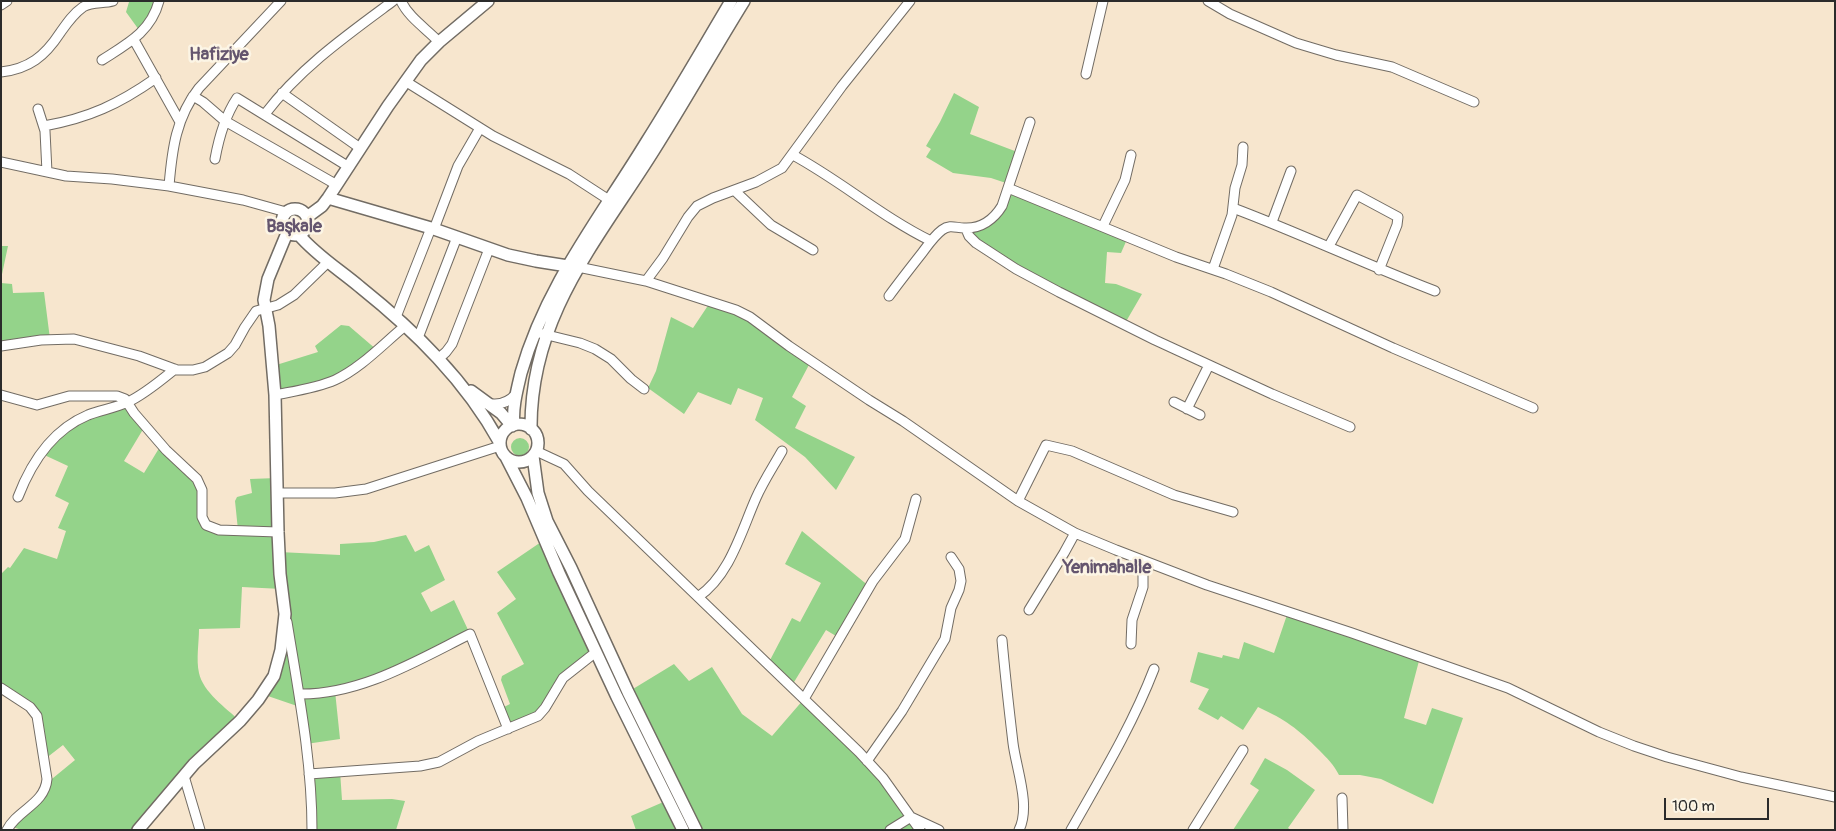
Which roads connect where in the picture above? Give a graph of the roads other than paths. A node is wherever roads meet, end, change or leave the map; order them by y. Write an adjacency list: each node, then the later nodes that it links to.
1 (7, 1): 13 (street)
2 (113, 1): 17 (street)
3 (159, 1): 14 (street)
4 (281, 1): 22 (street)
5 (393, 1): 21 (street)
6 (401, 1): 15 (street)
7 (488, 1): 15 (main road)
8 (731, 1): 45 (main road)
9 (744, 1): 61 (main road)
10 (910, 1): 33 (street)
11 (1103, 1): 18 (street)
12 (1208, 1): 23 (street)
13 (1, 5)
14 (134, 40): 16 (street); 19 (street)
15 (439, 42): 20 (main road)
16 (102, 60)
17 (1, 72)
18 (1086, 74)
19 (156, 78): 27 (street); 29 (street)
20 (405, 81): 30 (street); 32 (main road)
21 (282, 93): 25 (street); 32 (street)
22 (193, 96): 26 (street); 27 (street)
23 (1474, 102)
24 (38, 109): 29 (street)
25 (264, 114): 26 (street); 37 (street)
26 (225, 121): 35 (street); 40 (street)
27 (180, 122): 41 (street)
28 (1030, 122): 42 (street)
29 (44, 126): 39 (street)
30 (480, 128): 45 (street); 51 (street)
31 (1243, 147): 46 (street)
32 (360, 148): 37 (main road)
33 (793, 155): 43 (street); 56 (street)
34 (1131, 155): 50 (street)
35 (215, 159)
36 (1, 162): 39 (street)
37 (349, 167): 40 (main road)
38 (1291, 171): 49 (street)
39 (47, 172): 41 (street)
40 (337, 185): 44 (main road)
41 (169, 186): 47 (street)
42 (1008, 188): 50 (street); 52 (street)
43 (735, 191): 59 (street); 64 (street)
44 (328, 198): 48 (main road); 51 (main road)
45 (609, 200): 61 (main road)
46 (1234, 208): 49 (street); 62 (street)
47 (286, 212): 48 (main road); 53 (main road)
48 (307, 217): 54 (main road)
49 (1272, 222): 57 (street)
50 (1103, 226): 62 (street)
51 (432, 228): 55 (main road); 68 (street)
52 (966, 228): 56 (street); 74 (street)
53 (286, 233): 54 (main road); 67 (main road)
54 (299, 235): 60 (main road)
55 (457, 237): 58 (main road); 71 (street)
56 (932, 241): 66 (street)
57 (1329, 246): 63 (street); 63 (street)
58 (489, 249): 61 (main road); 73 (street)
59 (813, 250)
60 (328, 262): 67 (street); 68 (main road)
61 (572, 266): 64 (street); 70 (main road)
62 (1213, 269): 84 (street)
63 (1379, 270): 65 (street)
64 (646, 281): 97 (street)
65 (1435, 291)
66 (889, 296)
67 (266, 308): 75 (street); 79 (main road)
68 (396, 317): 69 (main road)
69 (405, 326): 71 (main road); 79 (street)
70 (540, 333): 77 (street); 78 (main road); 89 (main road)
71 (418, 338): 73 (main road)
72 (1, 346): 75 (street)
73 (438, 359): 76 (main road)
74 (1209, 364): 85 (street); 88 (street)
75 (174, 369): 81 (street)
76 (461, 384): 83 (main road); 90 (main road)
77 (644, 389)
78 (516, 394): 83 (street); 87 (main road)
79 (275, 395): 94 (main road)
80 (1, 396): 81 (street)
81 (127, 402): 95 (street); 99 (street)
82 (1174, 402): 85 (street)
83 (487, 404): 87 (main road)
84 (1533, 408)
85 (1188, 409): 86 (street)
86 (1200, 415)
87 (513, 426): 89 (main road); 90 (main road)
88 (1350, 427)
89 (531, 429): 92 (main road)
90 (500, 445): 93 (main road); 94 (street)
91 (782, 451): 103 (street)
92 (535, 453): 93 (main road); 103 (street); 126 (main road)
93 (506, 457): 108 (main road)
94 (278, 493): 99 (main road)
95 (18, 497)
96 (916, 499): 112 (street)
97 (1018, 501): 98 (street); 100 (street)
98 (1233, 512)
99 (278, 532): 105 (main road)
100 (1075, 533): 102 (street); 104 (street)
101 (951, 557): 115 (street)
102 (1143, 562): 107 (street); 118 (street)
103 (698, 597): 112 (street)
104 (1029, 610)
105 (285, 614): 111 (street); 117 (main road)
106 (1002, 640): 130 (street)
107 (1131, 644)
108 (596, 652): 113 (street); 125 (main road)
109 (1154, 669): 131 (street)
110 (1, 688): 122 (street)
111 (298, 694): 113 (street); 116 (street)
112 (804, 700): 115 (street)
113 (508, 729): 116 (street)
114 (1243, 750): 132 (street)
115 (867, 761): 120 (street)
116 (309, 774): 124 (street)
117 (184, 776): 121 (main road); 123 (street)
118 (1835, 797)
119 (1342, 798): 133 (street)
120 (911, 817): 127 (street); 128 (street); 129 (street)
121 (140, 828)
122 (7, 830)
123 (200, 830)
124 (312, 830)
125 (683, 830)
126 (696, 830)
127 (890, 830)
128 (920, 830)
129 (939, 830)
130 (1019, 830)
131 (1071, 830)
132 (1193, 830)
133 (1343, 830)

